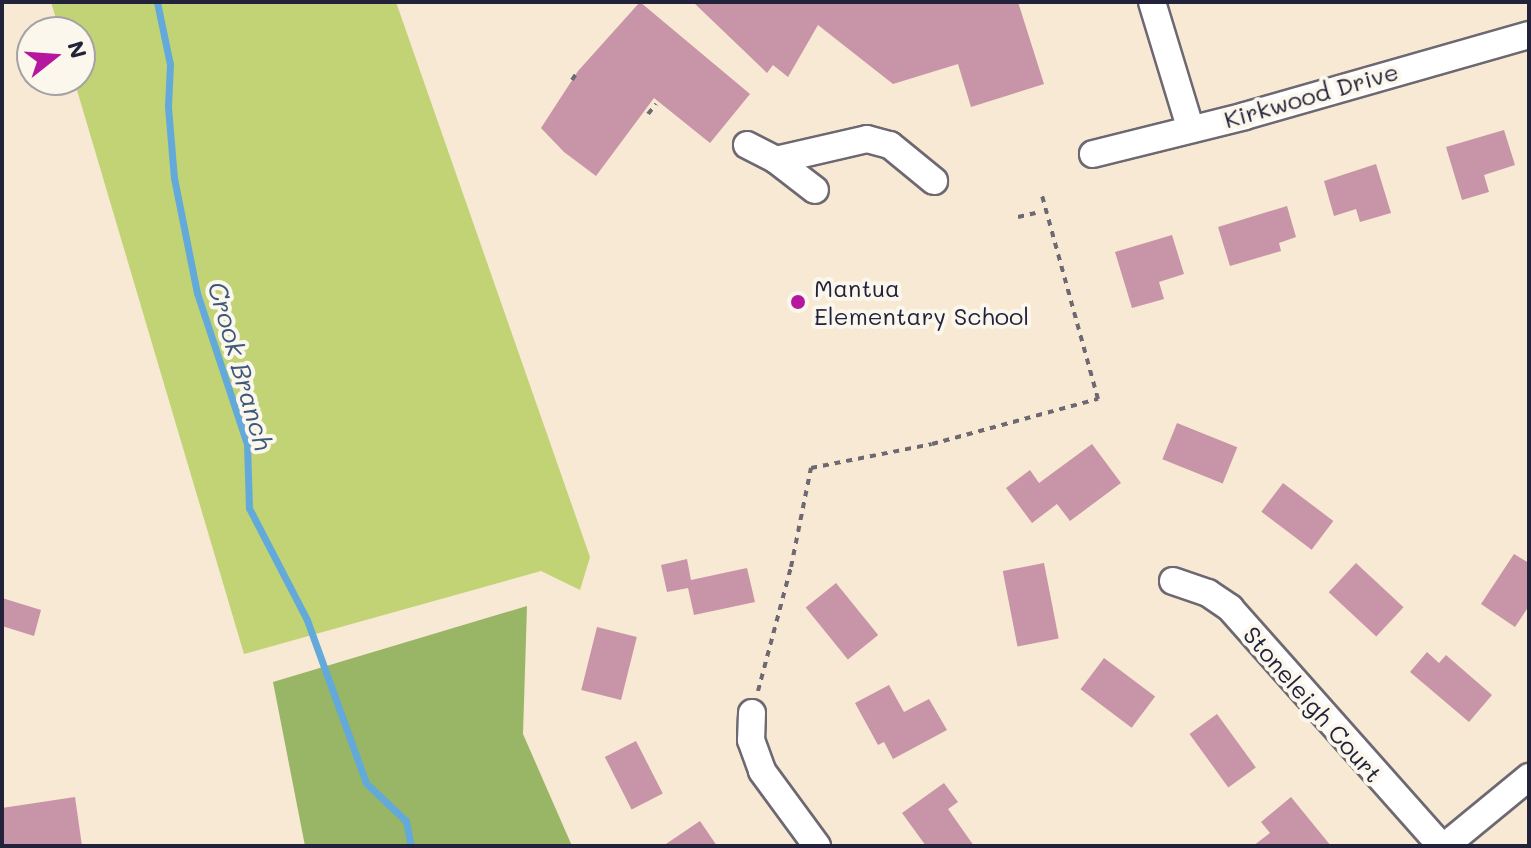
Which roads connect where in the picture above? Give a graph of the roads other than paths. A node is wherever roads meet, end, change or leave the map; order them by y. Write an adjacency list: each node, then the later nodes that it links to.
1 (1152, 2): 3 (street)
2 (1529, 35): 3 (street, Kirkwood Drive)
3 (1190, 127): 5 (street, Kirkwood Drive)
4 (747, 145): 6 (street)
5 (1093, 154)
6 (776, 160): 7 (street); 8 (street)
7 (934, 181)
8 (815, 190)
9 (1173, 581): 13 (street, Stoneleigh Court)
10 (752, 713): 12 (street)
11 (1529, 777): 13 (street)
12 (817, 846)
13 (1443, 846)

